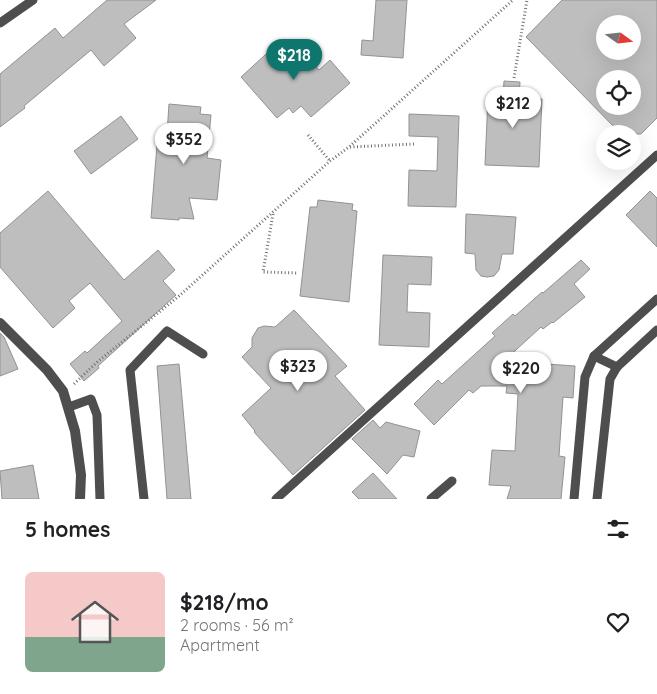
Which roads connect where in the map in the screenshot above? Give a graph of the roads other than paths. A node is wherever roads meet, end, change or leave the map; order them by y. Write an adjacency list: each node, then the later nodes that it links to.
1 (31, 1): 2 (lane)
2 (0, 23)
3 (657, 155): 15 (lane)
4 (657, 299): 8 (lane)
5 (0, 323): 10 (street)
6 (657, 330): 9 (lane)
7 (203, 354): 14 (lane)
8 (594, 356): 9 (lane); 17 (lane)
9 (617, 366): 18 (lane)
10 (69, 407): 12 (street); 13 (lane)
11 (452, 481): 16 (lane)
12 (80, 499)
13 (100, 499)
14 (144, 499)
15 (276, 499)
16 (432, 499)
17 (574, 499)
18 (597, 499)

